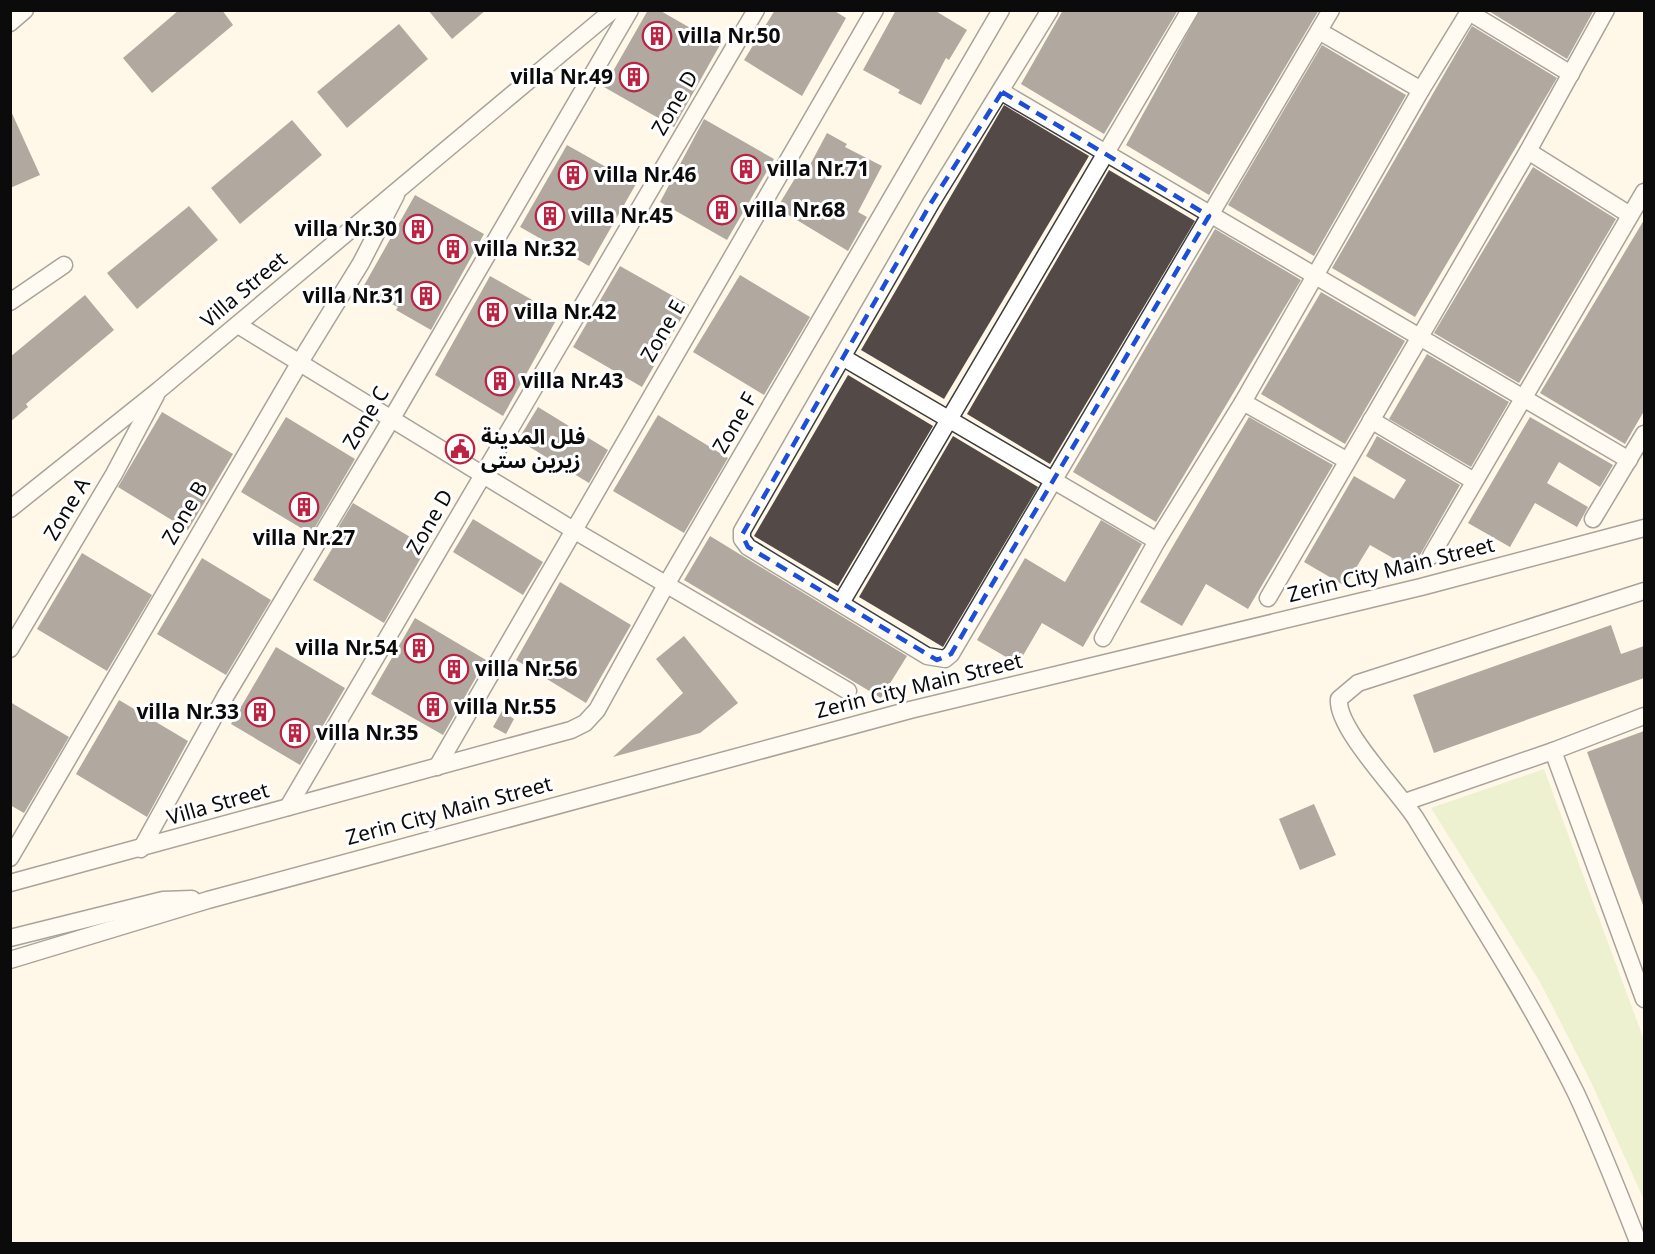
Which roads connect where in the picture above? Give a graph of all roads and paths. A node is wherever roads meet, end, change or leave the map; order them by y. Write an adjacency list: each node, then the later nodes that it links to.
1 (25, 10): 12 (street)
2 (613, 10): 19 (street, Villa Street)
3 (630, 10): 33 (street, Zone C)
4 (756, 10): 39 (street, Zone D)
5 (875, 10): 45 (street, Zone E)
6 (1001, 10): 48 (street, Zone F)
7 (1050, 10): 16 (street)
8 (1190, 10): 18 (street)
9 (1331, 10): 13 (street)
10 (1606, 10): 14 (street)
11 (1469, 11): 14 (street); 15 (street)
12 (10, 23)
13 (1319, 31): 15 (street); 22 (street)
14 (1571, 74): 17 (street)
15 (1421, 90): 24 (street)
16 (1002, 92): 18 (street); 28 (street)
17 (1528, 151): 21 (street); 27 (street)
18 (1105, 155): 22 (street); 34 (street)
19 (398, 190): 26 (street, Villa Street); 29 (street, Zone B)
20 (1644, 192): 21 (street)
21 (1630, 215): 31 (street)
22 (1209, 216): 24 (street); 40 (street)
23 (64, 265): 25 (street)
24 (1315, 278): 27 (street); 32 (street)
25 (10, 302)
26 (238, 325): 29 (street); 30 (street, Villa Street)
27 (1419, 338): 31 (street); 35 (street)
28 (844, 358): 34 (street); 51 (street)
29 (300, 362): 33 (street); 61 (street, Zone B)
30 (159, 390): 42 (street, Villa Street); 53 (street, Zone A)
31 (1522, 398): 38 (street); 41 (street)
32 (1243, 402): 37 (street); 46 (street)
33 (392, 418): 39 (street); 60 (street, Zone C)
34 (950, 418): 40 (street); 51 (street)
35 (1371, 420): 37 (street); 41 (street)
36 (1644, 434): 38 (street)
37 (1346, 460): 50 (street)
38 (1629, 460): 43 (street)
39 (484, 474): 45 (street); 59 (street, Zone D)
40 (1054, 478): 46 (street); 51 (street)
41 (1474, 481): 47 (street)
42 (10, 509)
43 (1593, 519)
44 (1644, 528): 63 (street, Zerin City Main Street)
45 (575, 531): 48 (street); 57 (street, Zone E)
46 (1157, 541): 52 (street)
47 (1431, 556)
48 (666, 585): 54 (street); 57 (street, Zone F)
49 (1644, 591): 58 (street)
50 (1268, 598)
51 (841, 603)
52 (1103, 638)
53 (10, 649)
54 (848, 691)
55 (1644, 716): 56 (street)
56 (1553, 751): 58 (street); 66 (street)
57 (437, 767): 59 (street, Villa Street)
58 (1405, 802): 67 (street)
59 (288, 807): 60 (street, Villa Street)
60 (141, 849): 62 (street, Villa Street)
61 (10, 858)
62 (10, 883)
63 (208, 900): 64 (street, Zerin City Main Street); 65 (street, Zerin City Main Street)
64 (10, 938)
65 (10, 960)
66 (1644, 999)
67 (1639, 1244)

